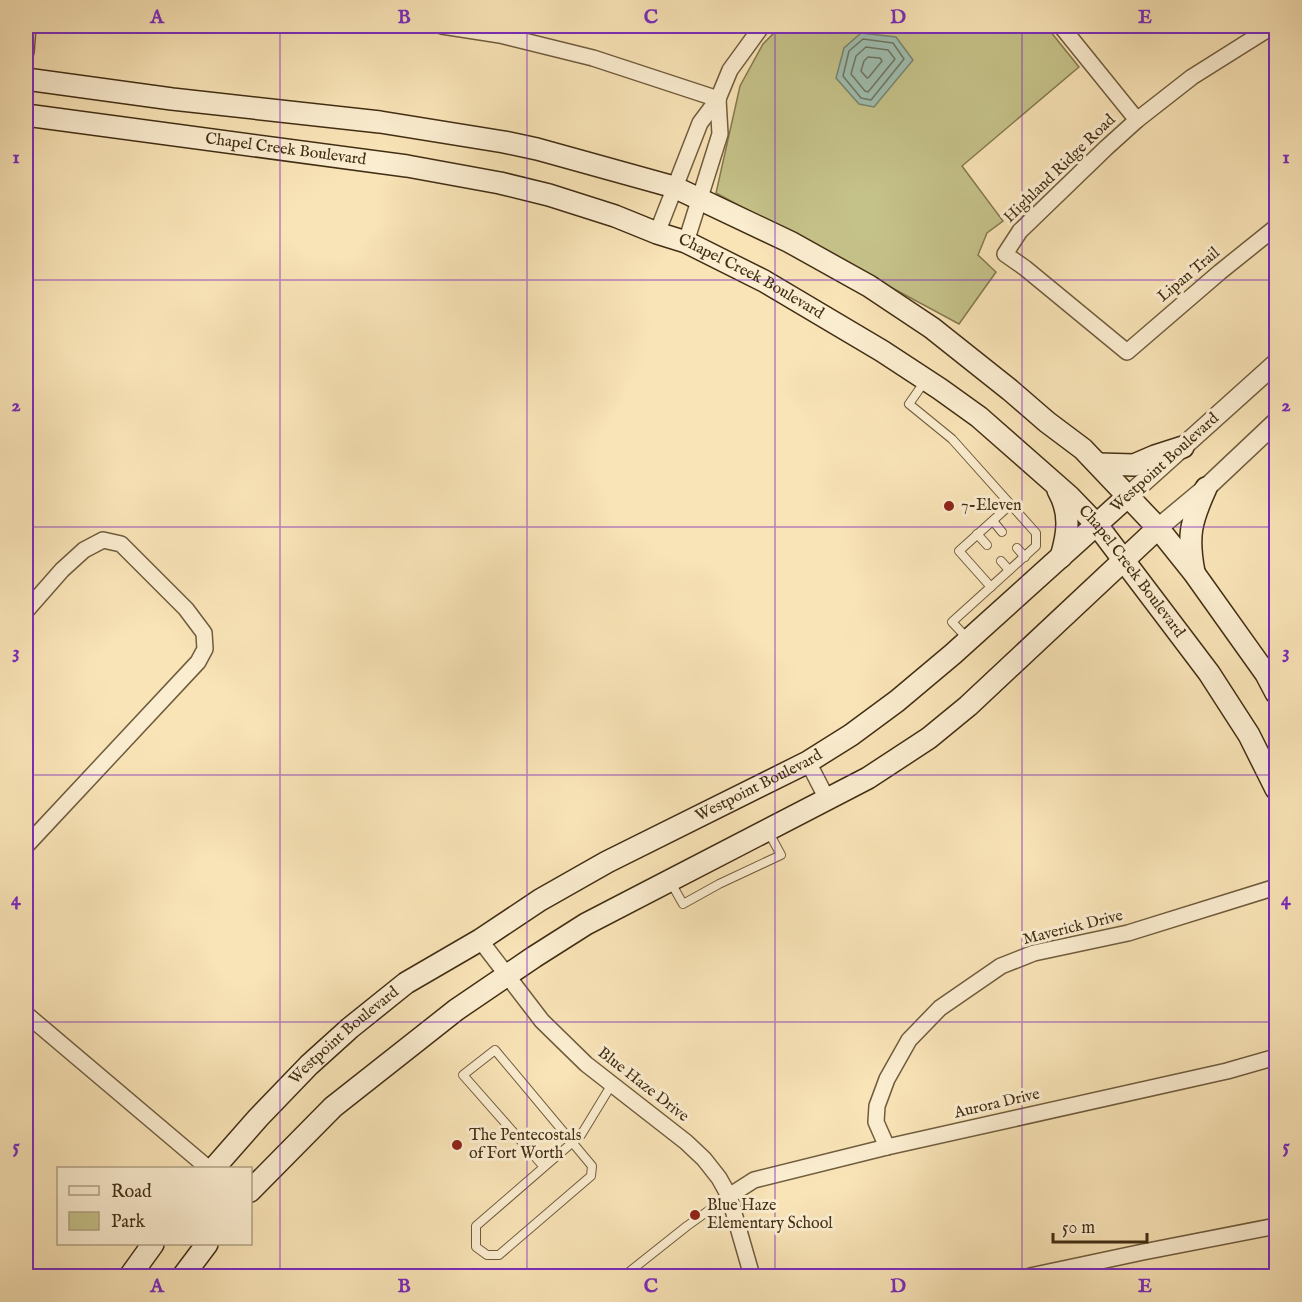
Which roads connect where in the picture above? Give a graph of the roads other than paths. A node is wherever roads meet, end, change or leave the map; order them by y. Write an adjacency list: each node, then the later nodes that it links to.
1 (28, 26): 6 (street)
2 (442, 26): 8 (street)
3 (762, 26): 8 (street)
4 (1061, 26): 10 (street)
5 (1274, 26): 10 (street, Highland Ridge Road)
6 (26, 52)
7 (26, 79): 11 (main road)
8 (718, 99): 11 (street); 12 (street)
9 (26, 115): 14 (main road, Chapel Creek Boulevard)
10 (1137, 120): 16 (street, Highland Ridge Road)
11 (674, 187): 12 (main road); 14 (street)
12 (700, 199): 15 (street); 21 (main road)
13 (1276, 227): 16 (street, Lipan Trail)
14 (657, 233): 15 (main road, Chapel Creek Boulevard)
15 (686, 242): 18 (main road, Chapel Creek Boulevard)
16 (1127, 352)
17 (1276, 363): 20 (street, Westpoint Boulevard)
18 (926, 380): 22 (main road, Chapel Creek Boulevard); 25 (lane)
19 (1276, 422): 23 (street)
20 (1183, 447): 21 (main road); 24 (street, Westpoint Boulevard)
21 (1098, 464): 24 (main road)
22 (1055, 484): 27 (main road, Chapel Creek Boulevard); 34 (main road)
23 (1206, 488): 28 (street); 38 (main road)
24 (1127, 497): 27 (main road, Westpoint Boulevard); 28 (main road)
25 (1010, 505): 26 (lane); 33 (lane)
26 (993, 521): 29 (lane); 30 (lane)
27 (1097, 525): 34 (main road, Westpoint Boulevard); 35 (main road, Chapel Creek Boulevard)
28 (1158, 528): 35 (main road); 38 (main road)
29 (1002, 532)
30 (977, 534): 31 (lane); 39 (lane)
31 (987, 545)
32 (1017, 548): 33 (lane)
33 (1024, 556): 37 (lane)
34 (1061, 557): 41 (main road, Westpoint Boulevard)
35 (1123, 560): 44 (main road, Chapel Creek Boulevard); 45 (main road)
36 (1001, 561): 37 (lane)
37 (1009, 570): 39 (lane)
38 (1194, 573): 42 (main road)
39 (991, 587): 41 (lane)
40 (26, 611): 47 (street)
41 (969, 640): 43 (main road, Westpoint Boulevard)
42 (1276, 693)
43 (808, 762): 45 (street); 50 (main road, Westpoint Boulevard)
44 (1276, 789)
45 (827, 799): 46 (main road)
46 (768, 830): 48 (main road); 48 (lane)
47 (26, 846)
48 (670, 880): 51 (main road)
49 (1276, 887): 56 (street, Maverick Drive)
50 (480, 940): 51 (street, Blue Haze Drive); 58 (main road, Westpoint Boulevard)
51 (507, 975): 54 (street, Blue Haze Drive); 60 (main road)
52 (26, 1014): 57 (street)
53 (1276, 1057): 56 (street, Aurora Drive)
54 (612, 1084): 55 (lane); 61 (street, Blue Haze Drive)
55 (573, 1142): 59 (lane); 59 (lane); 59 (lane)
56 (887, 1147): 61 (street, Aurora Drive)
57 (207, 1167)
58 (215, 1167)
59 (544, 1167)
60 (252, 1189)
61 (729, 1196): 67 (lane); 68 (street, Blue Haze Drive)
62 (1276, 1226): 69 (street)
63 (152, 1245): 65 (main road)
64 (206, 1245): 66 (main road)
65 (130, 1276)
66 (183, 1276)
67 (624, 1276)
68 (752, 1276)
69 (1030, 1276)

